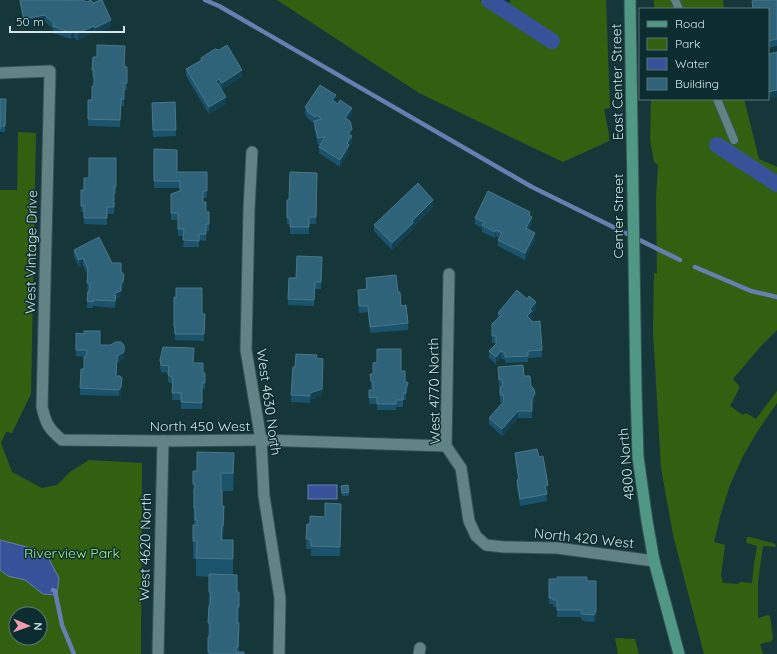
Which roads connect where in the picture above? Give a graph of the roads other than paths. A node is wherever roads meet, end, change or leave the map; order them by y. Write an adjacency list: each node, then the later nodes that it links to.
1 (630, 0): 6 (main road, East Center Street)
2 (0, 73): 9 (street, West Vintage Drive)
3 (717, 100): 4 (lane)
4 (734, 140)
5 (252, 152): 10 (street, West 4630 North)
6 (633, 163): 7 (main road, Center Street)
7 (634, 268): 14 (main road, 4800 North)
8 (449, 274): 12 (street, West 4770 North)
9 (52, 431): 11 (street, North 450 West)
10 (260, 440): 11 (street, North 450 West); 12 (street, North 450 West); 16 (street, West 4630 North)
11 (163, 441): 15 (street, West 4620 North)
12 (446, 446): 13 (street, West 4770 North)
13 (486, 545): 14 (street, North 420 West)
14 (654, 561): 17 (main road, 4800 North)
15 (158, 654)
16 (279, 654)
17 (679, 654)

